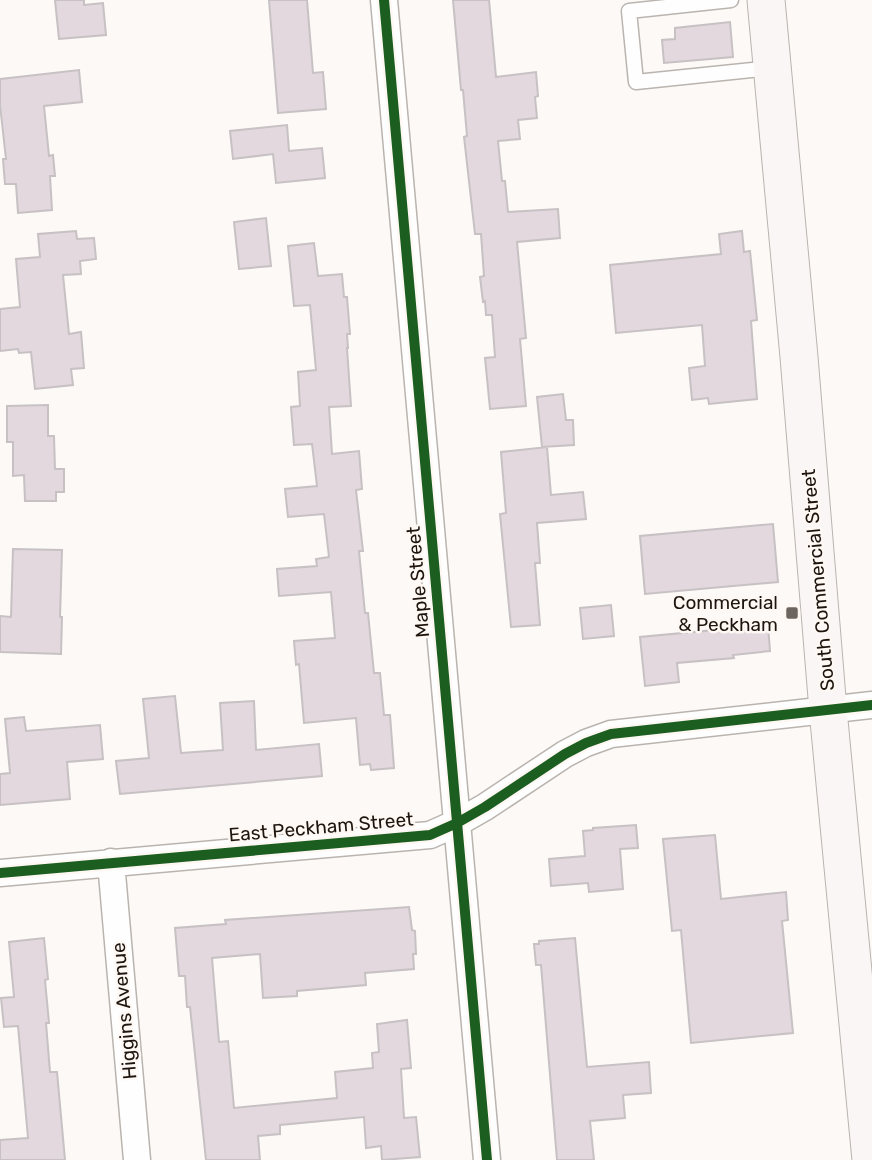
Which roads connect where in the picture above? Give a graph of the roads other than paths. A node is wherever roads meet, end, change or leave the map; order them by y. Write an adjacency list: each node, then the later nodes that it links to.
1 (384, 0): 7 (street, Maple Street)
2 (731, 0): 4 (lane)
3 (766, 0): 4 (main road, South Commercial Street)
4 (772, 68): 6 (main road, South Commercial Street)
5 (872, 705): 6 (street, East Peckham Street)
6 (828, 710): 7 (street, East Peckham Street); 12 (main road, South Commercial Street)
7 (457, 823): 8 (street, East Peckham Street); 11 (street, Maple Street)
8 (111, 862): 9 (street, East Peckham Street); 10 (street, Higgins Avenue)
9 (0, 873)
10 (137, 1160)
11 (487, 1160)
12 (871, 1160)

